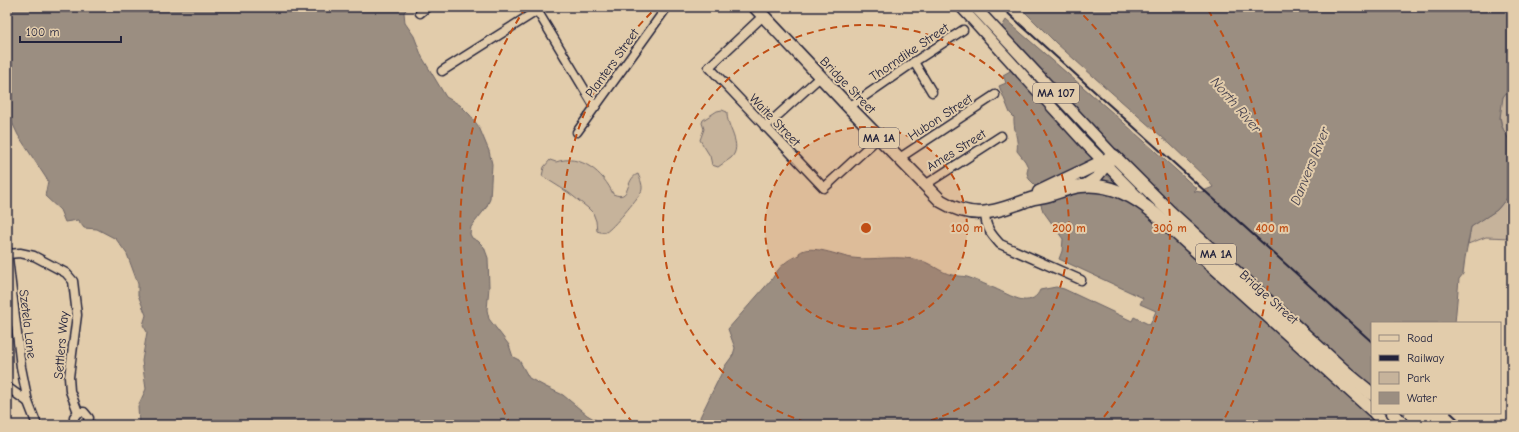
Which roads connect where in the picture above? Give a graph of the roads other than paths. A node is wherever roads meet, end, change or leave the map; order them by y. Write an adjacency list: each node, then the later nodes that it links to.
1 (426, 7): 7 (street)
2 (667, 7): 14 (street, Planters Street)
3 (961, 7): 21 (main road, MA 107)
4 (975, 7): 21 (main road, MA 107)
5 (538, 8): 10 (street); 14 (street)
6 (759, 11): 11 (highway, Bridge Street / MA 1A); 16 (street, Waite Street)
7 (420, 13)
8 (963, 30): 9 (street, Thorndike Street)
9 (914, 62): 12 (street); 15 (street, Thorndike Street)
10 (442, 71)
11 (820, 77): 15 (highway, Bridge Street / MA 1A); 16 (street)
12 (932, 92)
13 (995, 95): 20 (street, Hubon Street)
14 (595, 107): 17 (street, Planters Street)
15 (849, 107): 19 (highway, Bridge Street / MA 1A)
16 (765, 127): 19 (street, Waite Street)
17 (577, 132)
18 (1001, 136): 22 (street, Ames Street)
19 (879, 137): 20 (highway, Bridge Street / MA 1A)
20 (898, 158): 22 (highway, Bridge Street / MA 1A)
21 (1109, 161): 23 (main road, Bridge Street); 24 (highway, Bridge Street / MA 1A); 25 (main road, MA 107); 29 (highway, Bridge Street / MA 1A)
22 (924, 185): 26 (highway, Bridge Street / MA 1A)
23 (1083, 186): 24 (highway, Bridge Street / MA 1A); 25 (highway, Bridge Street / MA 1A)
24 (1030, 199): 26 (highway, Bridge Street / MA 1A)
25 (1148, 208): 29 (highway, Bridge Street / MA 1A)
26 (984, 212): 28 (street)
27 (7, 252): 32 (street, Szetela Lane); 34 (street, Settlers Way)
28 (1081, 280)
29 (1318, 354): 31 (highway, MA 1A); 33 (highway, MA 1A)
30 (7, 387): 32 (street)
31 (1371, 393)
32 (28, 402): 37 (street, Szetela Lane)
33 (1371, 409)
34 (78, 412): 38 (street, Settlers Way); 39 (street, Settlers Way)
35 (1376, 414): 40 (highway)
36 (1394, 414): 41 (highway)
37 (38, 425)
38 (77, 425)
39 (87, 425)
40 (1386, 425)
41 (1403, 425)

